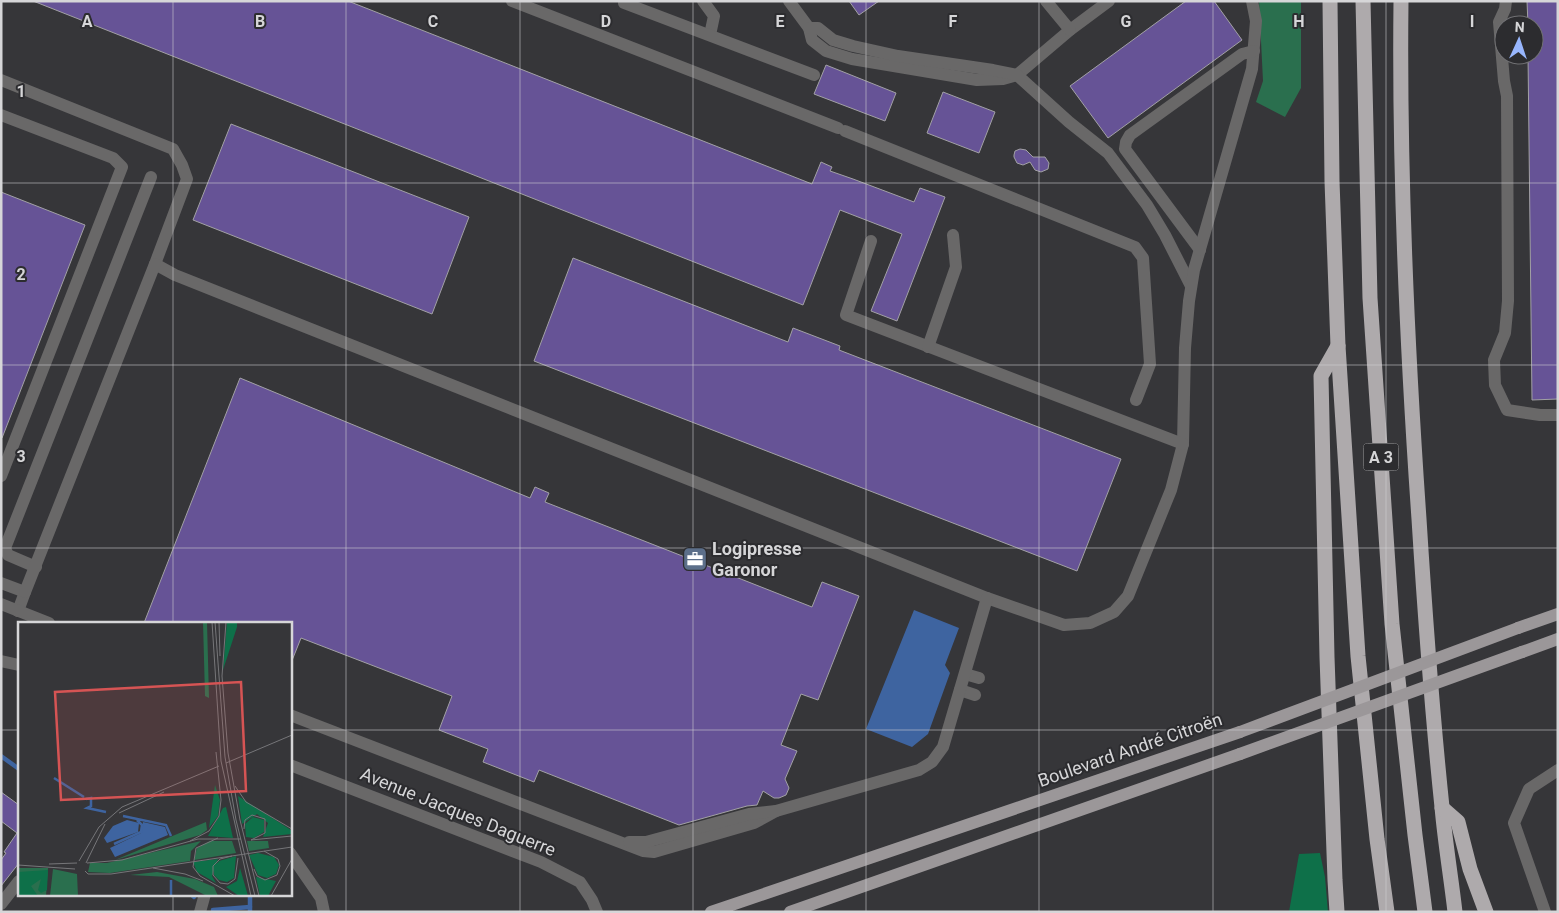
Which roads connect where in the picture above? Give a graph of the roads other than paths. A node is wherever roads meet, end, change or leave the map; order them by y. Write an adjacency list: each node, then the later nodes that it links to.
1 (512, 1): 27 (street)
2 (703, 1): 13 (street)
3 (789, 1): 16 (street)
4 (1046, 1): 12 (street)
5 (1109, 1): 12 (street)
6 (1252, 1): 14 (street)
7 (1330, 1): 25 (highway, A 3)
8 (1363, 1): 61 (highway, A 3)
9 (1401, 1): 49 (highway)
10 (1506, 1): 28 (street)
11 (624, 3): 13 (street)
12 (1070, 30): 16 (street)
13 (710, 34): 15 (street)
14 (1254, 51): 22 (street); 22 (street)
15 (814, 75)
16 (1017, 76): 24 (street)
17 (1, 80): 23 (street)
18 (1, 115): 30 (street)
19 (151, 176): 31 (street)
20 (953, 235): 26 (street)
21 (871, 241): 26 (street)
22 (1200, 250): 24 (street)
23 (155, 264): 31 (street); 34 (street)
24 (1192, 286): 29 (street)
25 (1338, 346): 59 (highway); 60 (highway, A 3)
26 (928, 347): 29 (street)
27 (1136, 400)
28 (1558, 415)
29 (1184, 444): 34 (street)
30 (1, 476)
31 (36, 567): 33 (street)
32 (1, 583): 33 (street)
33 (26, 592): 36 (street)
34 (987, 598): 42 (street)
35 (1, 604): 36 (street)
36 (18, 611): 38 (street)
37 (1558, 613): 57 (main road, Boulevard André Citroën, bridge)
38 (47, 622)
39 (1558, 639): 58 (main road, bridge)
40 (1, 660): 41 (street)
41 (18, 665)
42 (965, 674): 43 (street); 44 (street)
43 (979, 678)
44 (960, 690): 45 (street); 46 (street)
45 (974, 695)
46 (291, 715)
47 (291, 765): 56 (street, Avenue Jacques Daguerre)
48 (1558, 770): 64 (street)
49 (1442, 808): 62 (highway); 63 (highway)
50 (291, 854): 55 (street)
51 (18, 882): 53 (street)
52 (204, 896): 54 (street)
53 (1, 904)
54 (200, 912)
55 (324, 912)
56 (597, 912)
57 (711, 912)
58 (790, 912)
59 (1337, 912)
60 (1387, 912)
61 (1425, 912)
62 (1455, 912)
63 (1486, 912)
64 (1545, 912)

